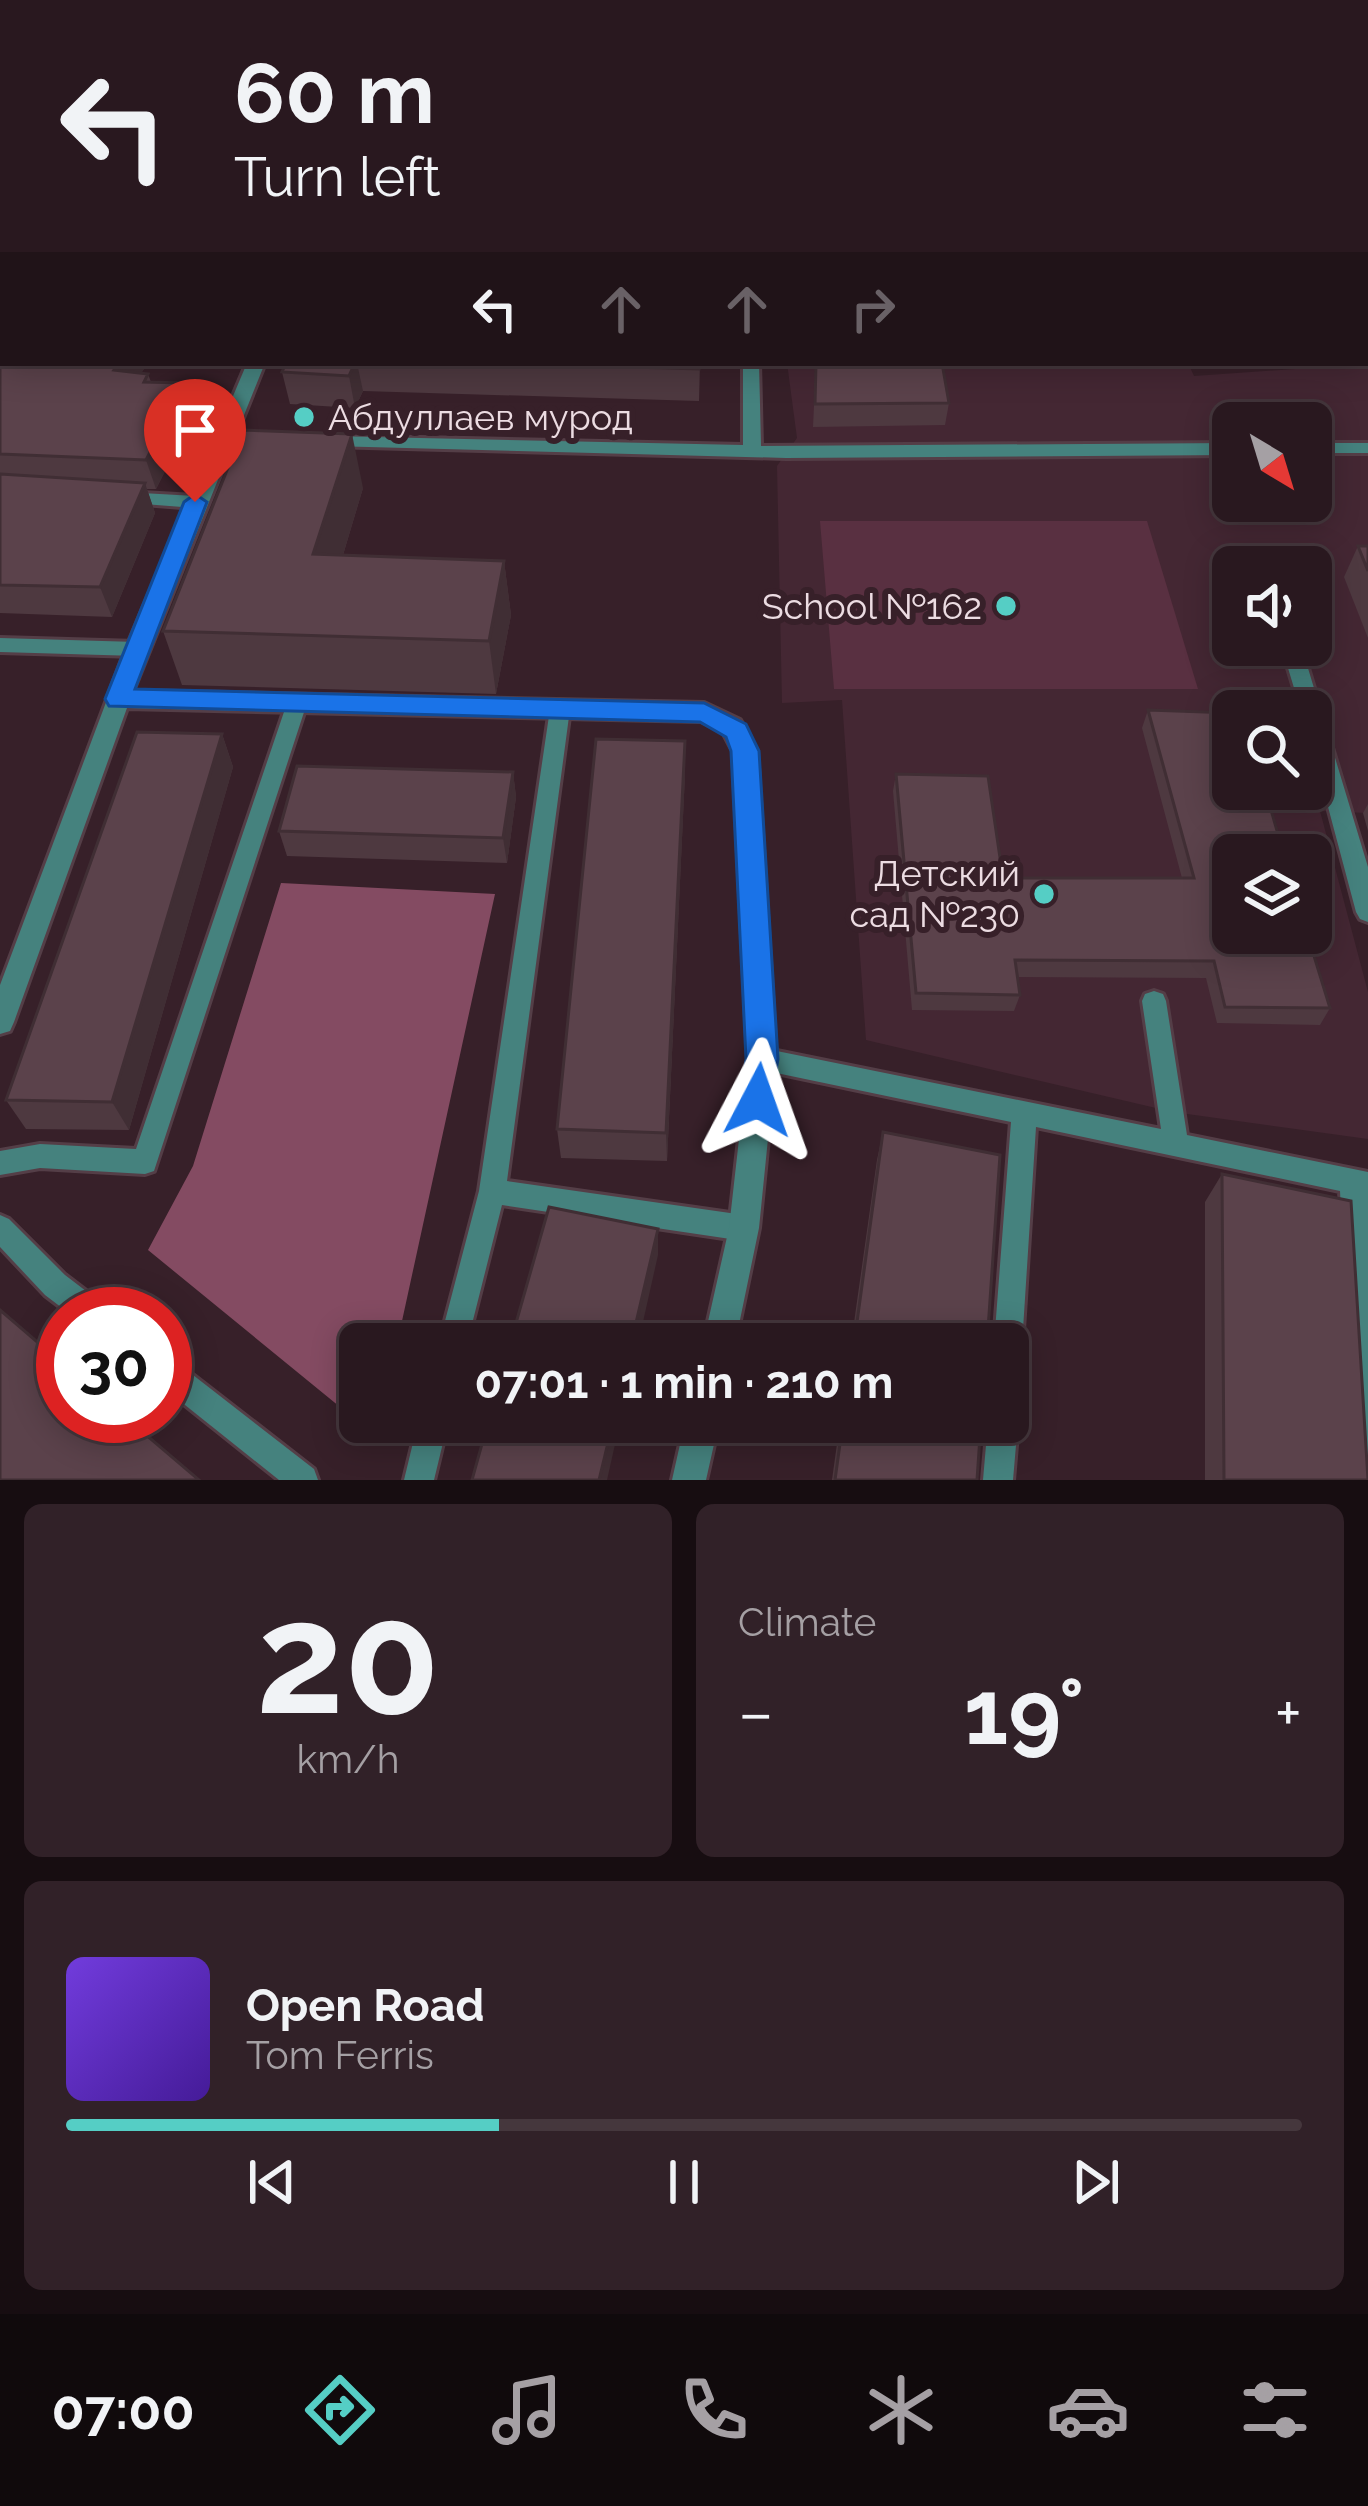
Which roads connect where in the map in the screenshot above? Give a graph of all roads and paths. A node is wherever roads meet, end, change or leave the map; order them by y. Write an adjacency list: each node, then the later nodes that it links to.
1 (255, 366): 9 (street)
2 (751, 366): 7 (lane)
3 (316, 440): 7 (lane)
4 (1332, 448): 5 (lane)
5 (1368, 448)
6 (1212, 449): 7 (lane)
7 (752, 451)
8 (109, 498): 9 (lane)
9 (195, 502): 11 (street)
10 (0, 645): 11 (lane)
11 (137, 649): 13 (street)
12 (1298, 666): 16 (lane)
13 (118, 699): 14 (street); 18 (street)
14 (297, 703): 15 (street); 22 (lane)
15 (560, 709): 19 (street); 24 (lane)
16 (1368, 912)
17 (1154, 1001): 21 (lane)
18 (0, 1022)
19 (762, 1059): 20 (lane); 26 (street)
20 (1024, 1116): 21 (lane); 30 (lane)
21 (1177, 1146): 23 (lane)
22 (0, 1163)
23 (1360, 1182): 35 (lane)
24 (492, 1191): 26 (lane); 28 (lane)
25 (0, 1228): 27 (lane)
26 (744, 1228): 29 (street)
27 (59, 1287)
28 (458, 1323)
29 (724, 1323)
30 (1010, 1323)
31 (192, 1392): 36 (lane)
32 (429, 1443): 37 (lane)
33 (697, 1443): 38 (street)
34 (1001, 1443): 39 (lane)
35 (1368, 1451)
36 (303, 1480)
37 (419, 1480)
38 (689, 1480)
39 (998, 1480)

